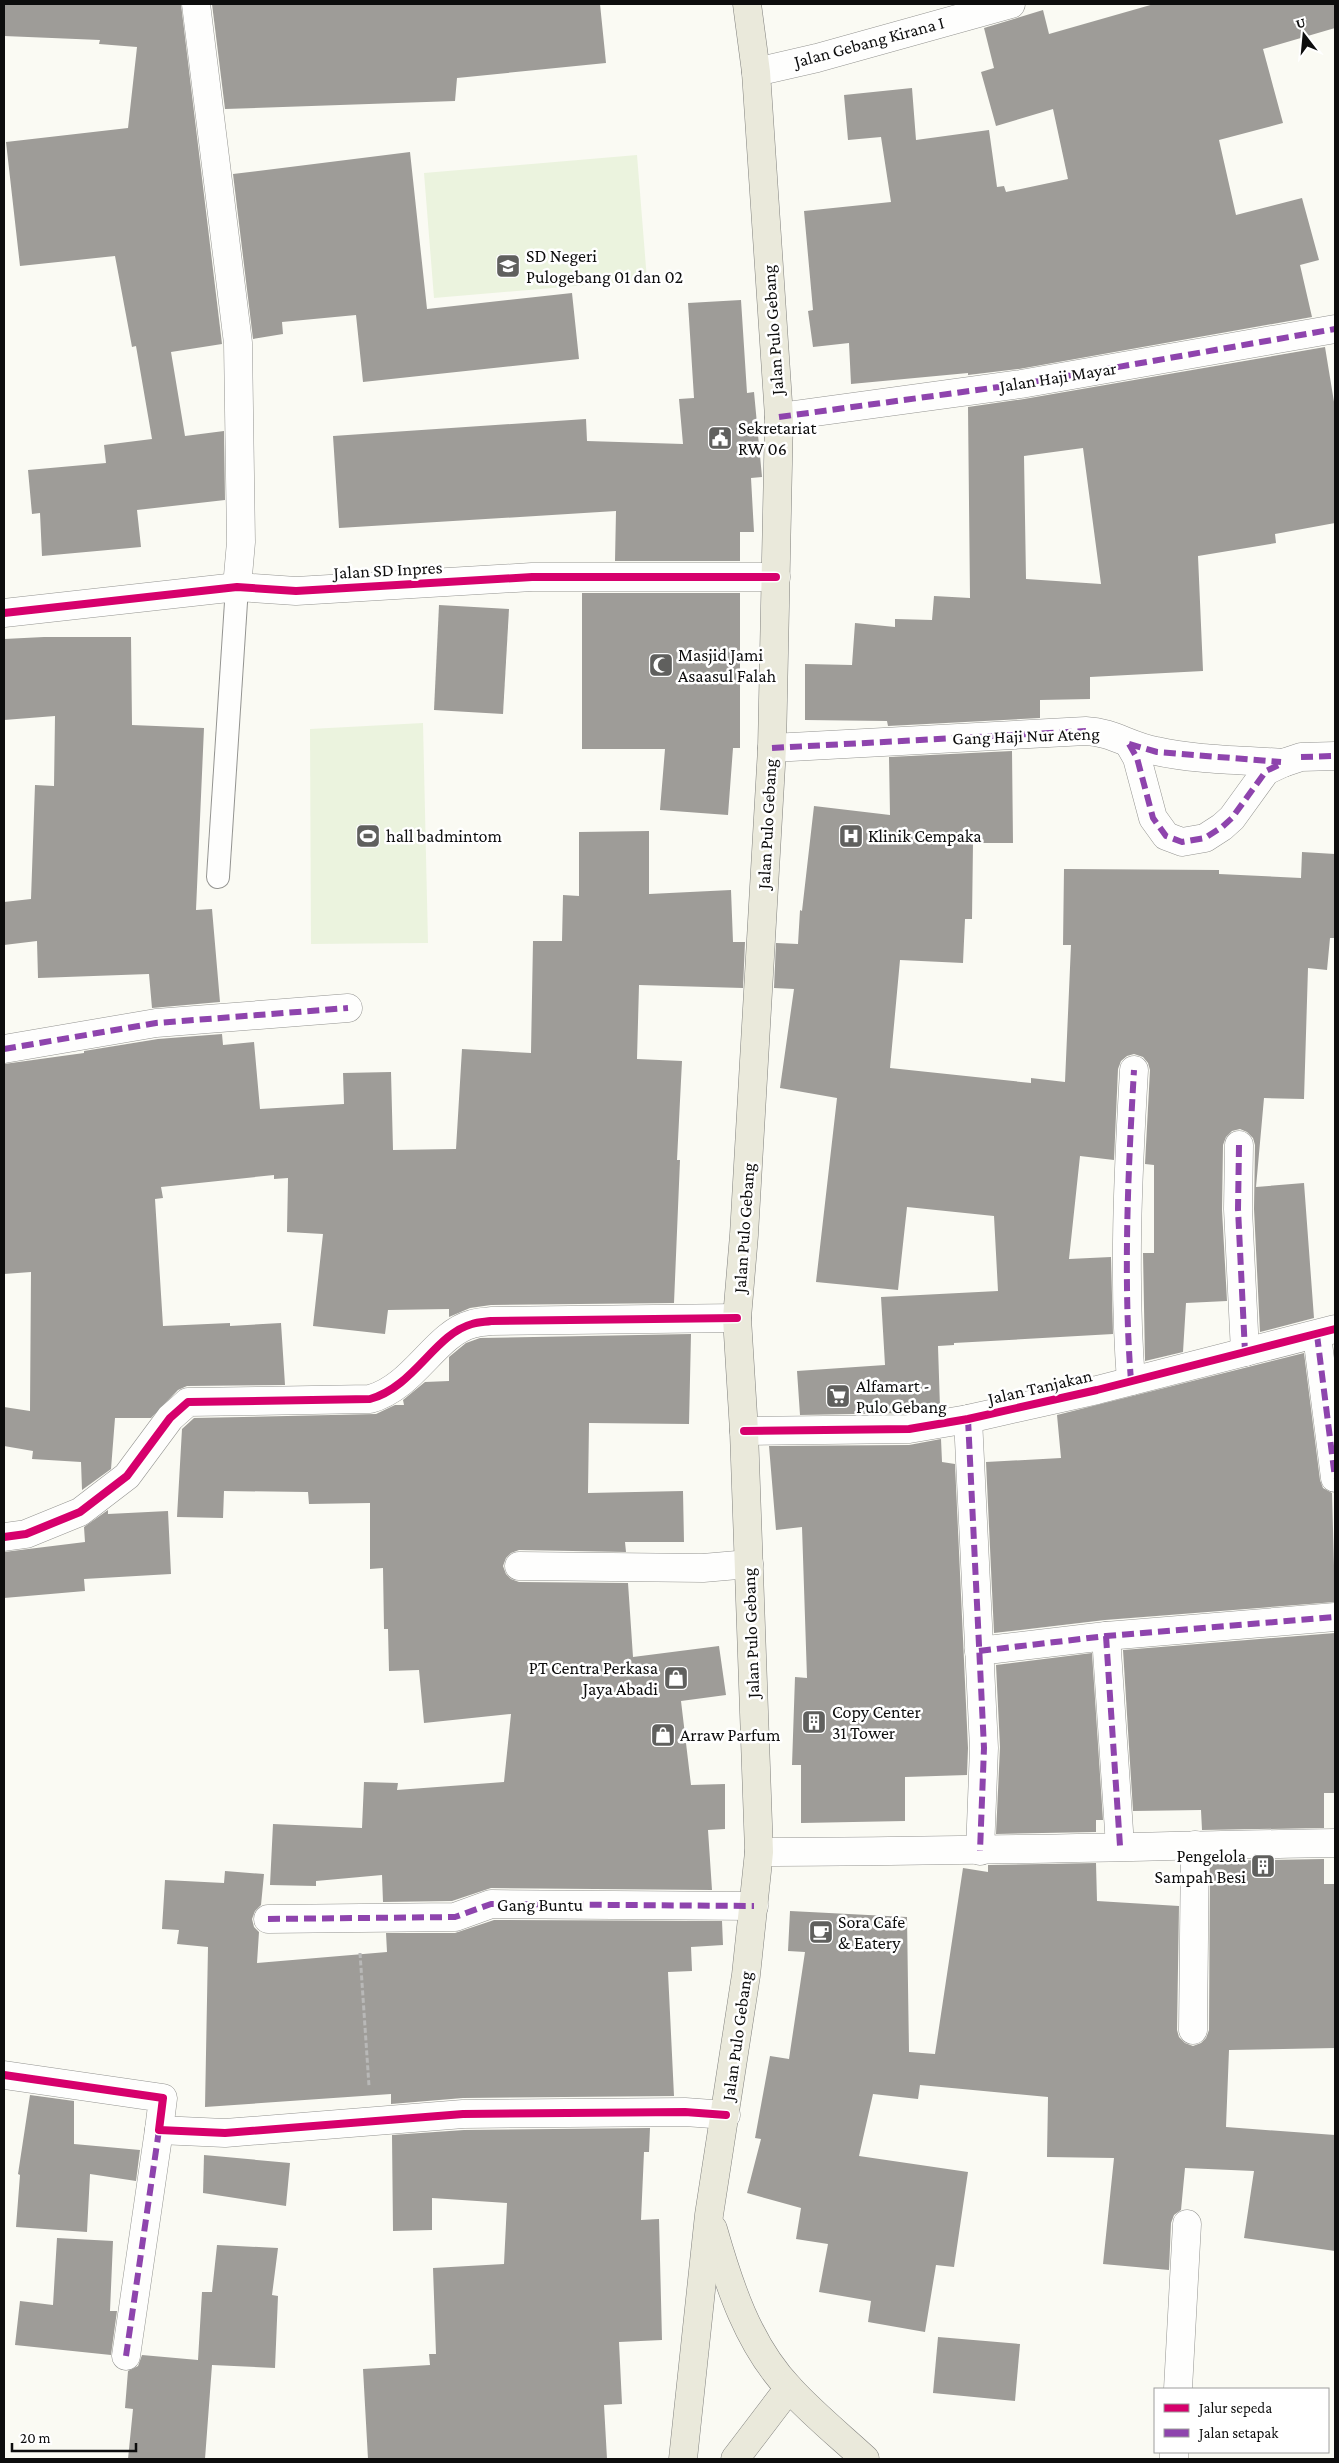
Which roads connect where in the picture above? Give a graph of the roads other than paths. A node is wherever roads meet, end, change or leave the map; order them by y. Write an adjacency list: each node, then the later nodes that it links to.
1 (196, 4): 8 (street)
2 (746, 4): 4 (main road, Jalan Pulo Gebang)
3 (1011, 4): 4 (street, Jalan Gebang Kirana I)
4 (756, 72): 6 (main road, Jalan Pulo Gebang)
5 (1335, 329): 6 (street, Jalan Haji Mayar)
6 (779, 417): 7 (main road, Jalan Pulo Gebang)
7 (776, 577): 8 (street, Jalan SD Inpres); 11 (main road, Jalan Pulo Gebang)
8 (238, 588): 9 (street, Jalan SD Inpres); 14 (lane)
9 (4, 614)
10 (1129, 744): 11 (street, Gang Haji Nur Ateng); 13 (street, Gang Haji Nur Ateng); 13 (street)
11 (772, 748): 19 (main road, Jalan Pulo Gebang)
12 (1335, 756): 13 (street, Gang Haji Nur Ateng)
13 (1283, 763)
14 (218, 877)
15 (348, 1008): 16 (street)
16 (4, 1049)
17 (1134, 1070): 22 (street)
18 (1239, 1145): 21 (street)
19 (738, 1318): 24 (main road, Jalan Pulo Gebang); 26 (street)
20 (1326, 1332): 21 (street, Jalan Tanjakan); 25 (street)
21 (1245, 1352): 22 (street, Jalan Tanjakan)
22 (1132, 1381): 23 (street, Jalan Tanjakan)
23 (968, 1419): 24 (street, Jalan Tanjakan); 31 (street)
24 (744, 1431): 27 (main road, Jalan Pulo Gebang)
25 (1335, 1478)
26 (4, 1537)
27 (748, 1564): 28 (street); 35 (main road, Jalan Pulo Gebang)
28 (519, 1566)
29 (1335, 1617): 30 (street)
30 (1106, 1636): 31 (street); 34 (street)
31 (979, 1651): 36 (street)
32 (1335, 1843): 33 (street)
33 (1195, 1845): 34 (street); 39 (street)
34 (1120, 1846): 36 (street)
35 (759, 1852): 36 (street); 37 (main road, Jalan Pulo Gebang)
36 (980, 1852)
37 (754, 1906): 38 (street, Gang Buntu); 41 (main road, Jalan Pulo Gebang)
38 (268, 1920)
39 (1193, 2030)
40 (4, 2075): 42 (street)
41 (726, 2115): 42 (street); 43 (main road, Jalan Pulo Gebang)
42 (159, 2130): 45 (street)
43 (709, 2215): 46 (main road, Jalan Pulo Gebang); 48 (main road)
44 (1187, 2224): 47 (street)
45 (126, 2356)
46 (788, 2388): 49 (main road); 50 (main road, Jalan Pulo Gebang)
47 (1178, 2388)
48 (683, 2459)
49 (735, 2459)
50 (865, 2459)

